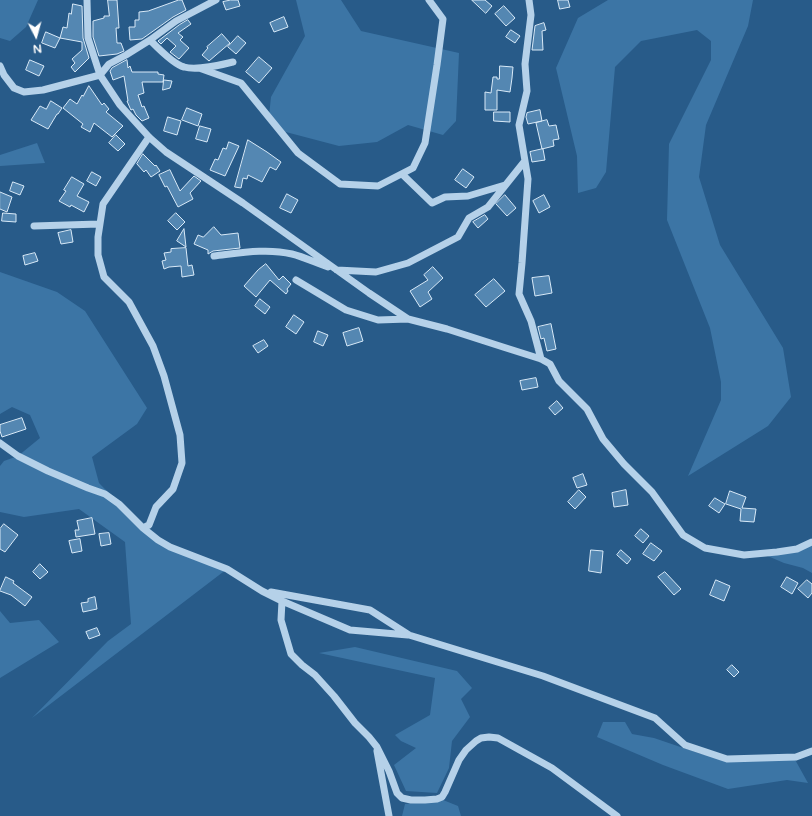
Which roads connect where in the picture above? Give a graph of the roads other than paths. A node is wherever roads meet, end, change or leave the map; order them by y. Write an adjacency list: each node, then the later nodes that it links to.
1 (87, 0): 9 (street)
2 (216, 0): 5 (street)
3 (429, 0): 12 (street)
4 (529, 0): 11 (street)
5 (150, 40): 8 (street); 9 (street)
6 (234, 62): 8 (street)
7 (0, 66): 9 (street)
8 (199, 68): 12 (street)
9 (100, 75): 10 (street)
10 (149, 137): 14 (street); 17 (street)
11 (524, 162): 13 (street); 20 (street)
12 (402, 174): 13 (street)
13 (506, 185): 17 (street)
14 (99, 224): 15 (street); 22 (street)
15 (34, 226)
16 (214, 256): 17 (street)
17 (337, 270): 19 (street)
18 (296, 280): 19 (street)
19 (408, 319): 20 (street)
20 (541, 359): 23 (street)
21 (0, 443): 22 (street)
22 (143, 528): 24 (street)
23 (812, 542)
24 (262, 591): 25 (street); 26 (street)
25 (282, 601): 26 (street); 27 (street)
26 (410, 635): 28 (street)
27 (376, 747): 29 (street); 30 (street)
28 (812, 751)
29 (389, 816)
30 (617, 816)

